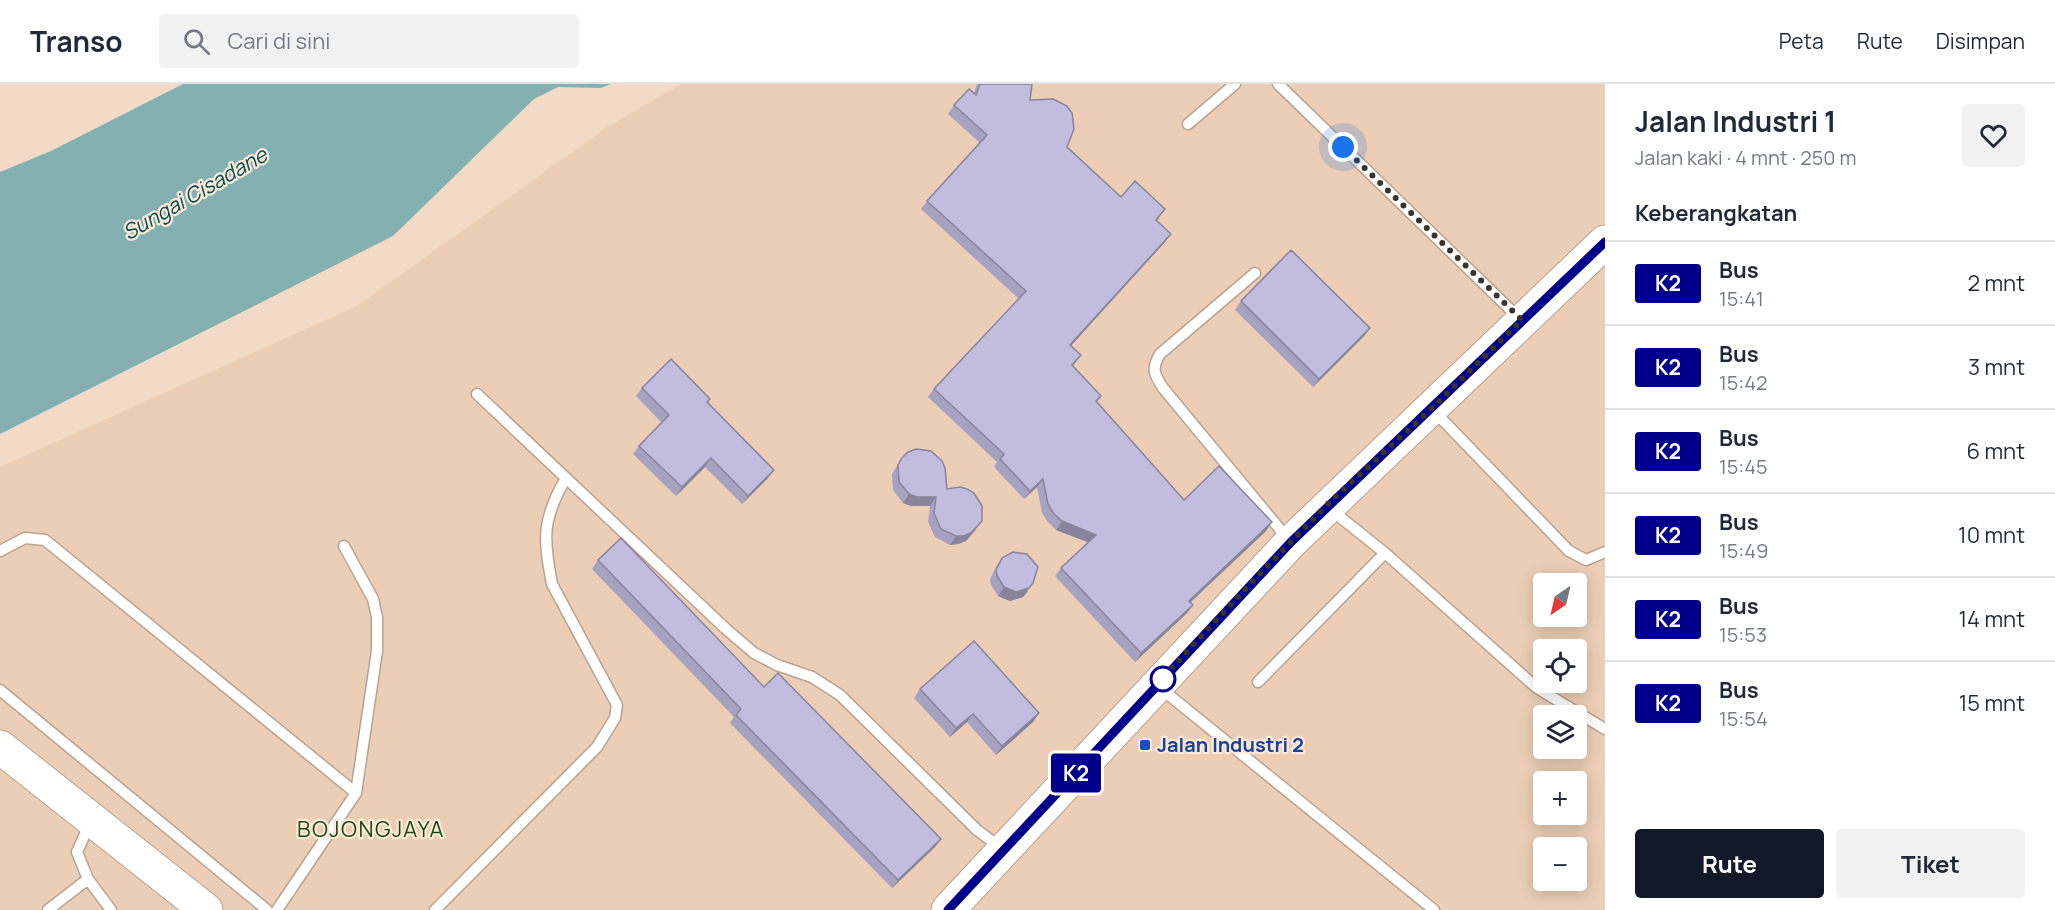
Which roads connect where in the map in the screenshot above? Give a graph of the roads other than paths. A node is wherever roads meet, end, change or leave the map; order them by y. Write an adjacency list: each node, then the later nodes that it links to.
1 (1216, 84): 4 (lane)
2 (1235, 84): 4 (lane)
3 (1278, 84): 8 (lane)
4 (1224, 93): 5 (lane)
5 (1188, 124)
6 (1605, 242): 8 (main road)
7 (1255, 273): 13 (lane)
8 (1522, 320): 10 (main road)
9 (477, 394): 11 (lane)
10 (1432, 408): 12 (main road); 16 (lane)
11 (566, 478): 25 (lane); 32 (lane)
12 (1329, 503): 13 (main road); 17 (lane)
13 (1291, 542): 19 (main road)
14 (344, 546): 23 (lane)
15 (0, 551): 23 (lane)
16 (1605, 552)
17 (1385, 553): 18 (lane); 21 (lane)
18 (1258, 681)
19 (1156, 685): 25 (main road); 34 (lane)
20 (0, 690): 30 (lane)
21 (1605, 729)
22 (0, 747): 24 (main road)
23 (356, 793): 31 (lane)
24 (92, 820): 26 (lane); 29 (main road)
25 (1004, 850): 33 (main road)
26 (88, 879): 27 (lane); 28 (lane)
27 (48, 910)
28 (111, 910)
29 (206, 910)
30 (267, 910)
31 (277, 910)
32 (435, 910)
33 (948, 910)
34 (1434, 910)

